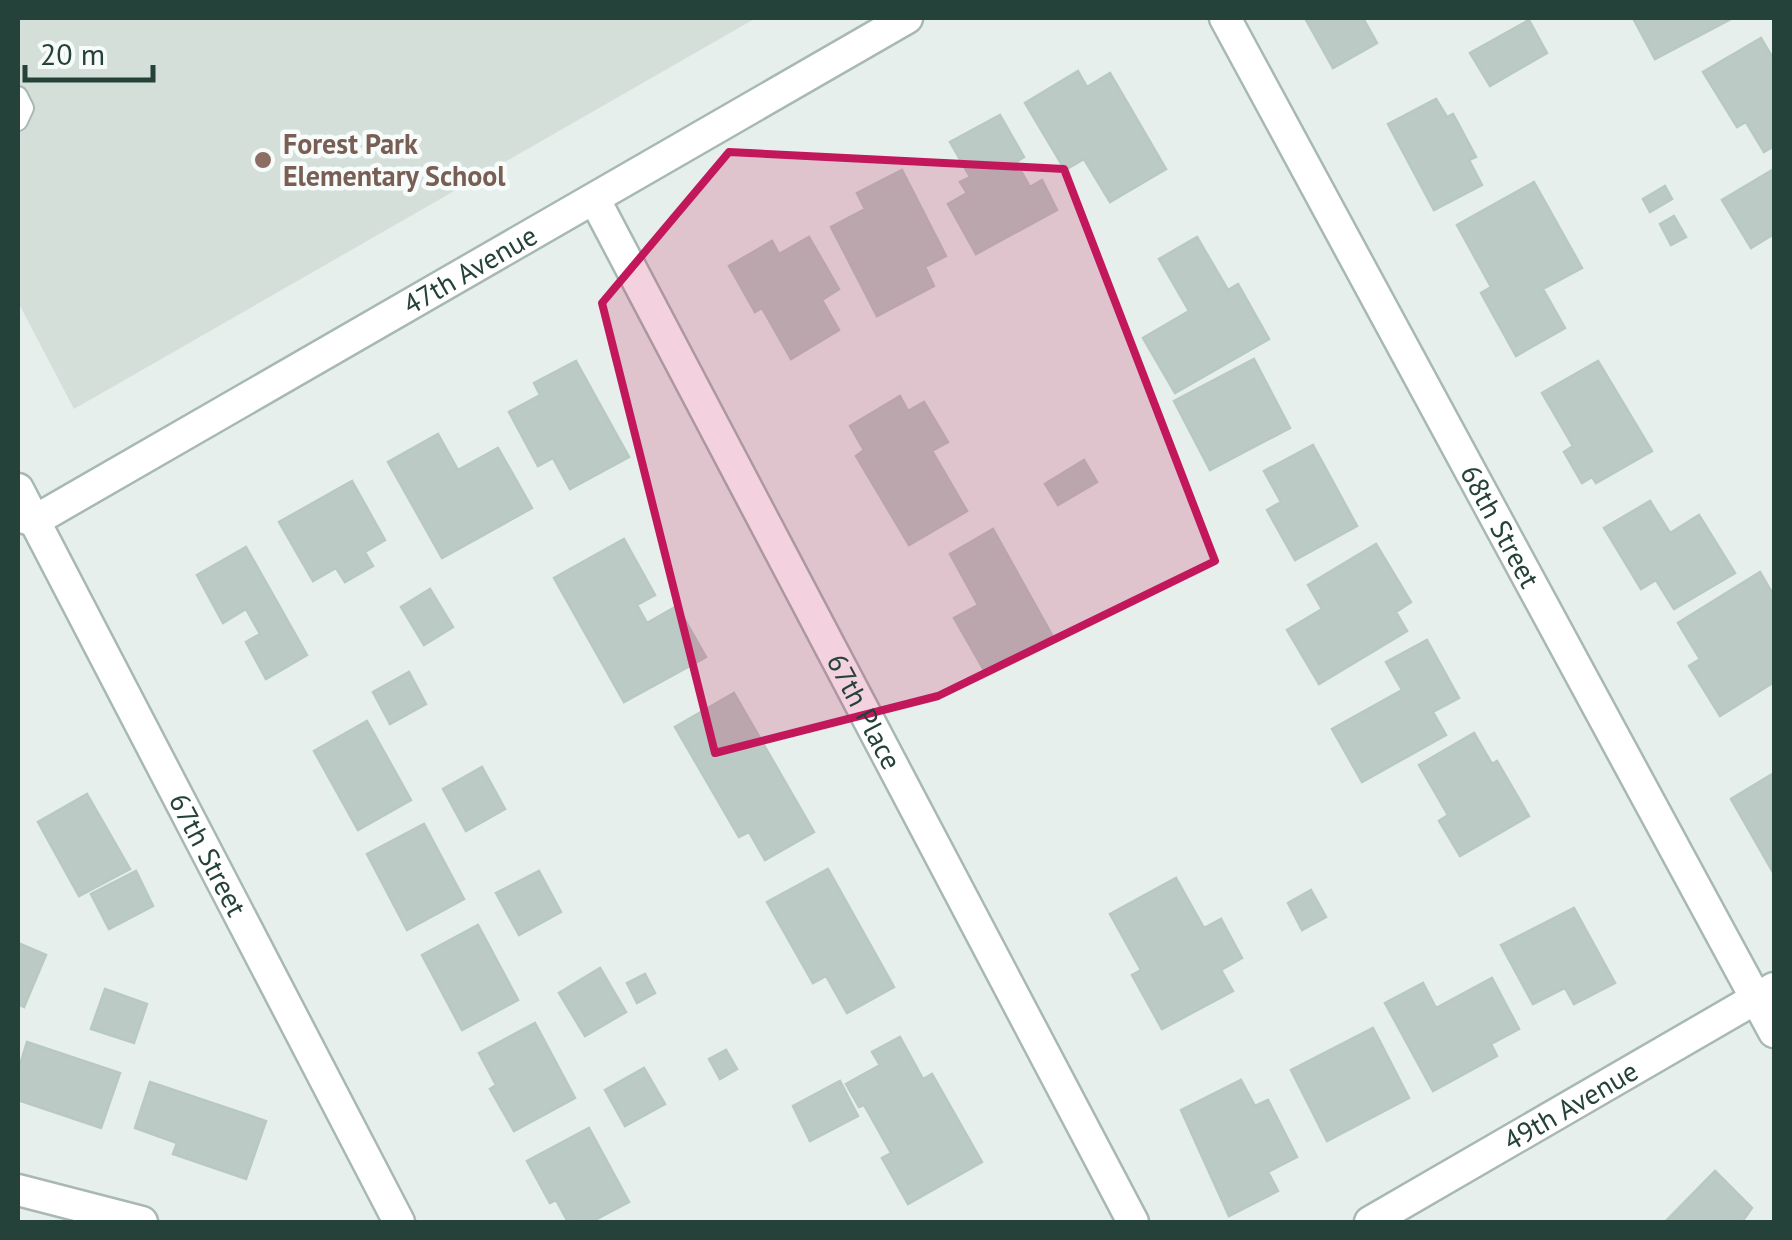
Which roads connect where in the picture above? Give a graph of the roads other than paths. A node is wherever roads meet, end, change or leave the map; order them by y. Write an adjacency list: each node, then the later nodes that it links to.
1 (907, 18): 3 (street, 47th Avenue)
2 (1225, 18): 6 (street, 68th Street)
3 (595, 200): 5 (street, 47th Avenue); 11 (street, 67th Place)
4 (18, 489): 5 (street, 67th Street)
5 (26, 518): 10 (street, 67th Street)
6 (1766, 993): 7 (street, 68th Street); 12 (street, 49th Avenue)
7 (1774, 1032)
8 (18, 1190): 9 (street)
9 (142, 1222)
10 (399, 1222)
11 (1133, 1222)
12 (1370, 1222)

